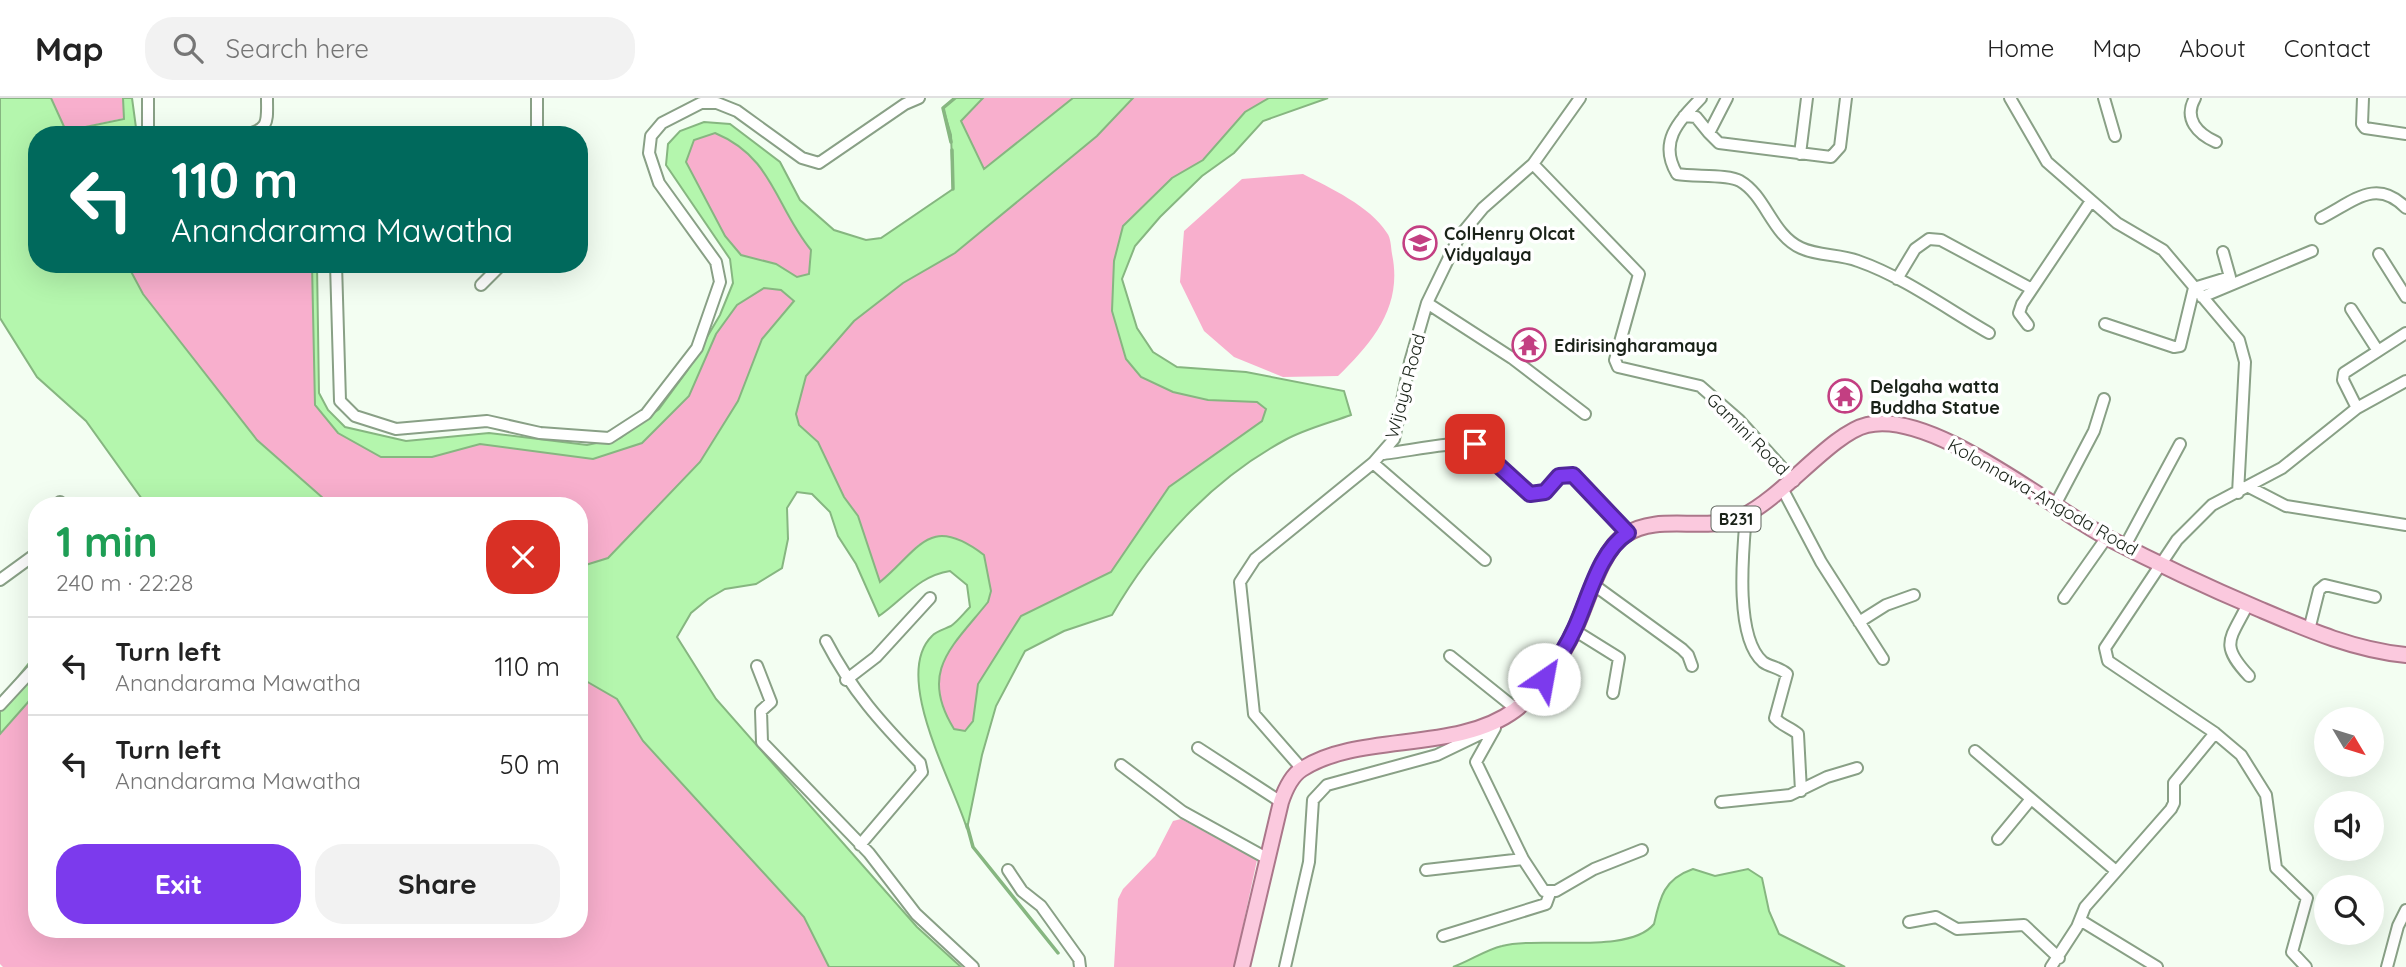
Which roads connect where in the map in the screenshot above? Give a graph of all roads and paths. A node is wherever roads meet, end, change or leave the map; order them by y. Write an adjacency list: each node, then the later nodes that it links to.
1 (148, 98): 15 (street)
2 (268, 98): 16 (street)
3 (537, 98): 17 (street)
4 (919, 98): 30 (street)
5 (1580, 98): 23 (street, Wijaya Road)
6 (1701, 98): 14 (street)
7 (1727, 98): 18 (street)
8 (1807, 98): 22 (street)
9 (1846, 98): 22 (street)
10 (2010, 98): 24 (street)
11 (2104, 98): 20 (street)
12 (2195, 98): 21 (street)
13 (2363, 98): 19 (street)
14 (1684, 116): 18 (street); 32 (street)
15 (148, 126)
16 (264, 126)
17 (537, 126)
18 (1709, 133): 22 (street)
19 (2406, 134)
20 (2115, 136)
21 (2216, 142)
22 (1800, 154)
23 (1533, 164): 38 (street, Wijaya Road); 52 (street, Gamini Road)
24 (2091, 201): 34 (street); 35 (street)
25 (2406, 208): 26 (street)
26 (2321, 218)
27 (2312, 251): 36 (street)
28 (2223, 252): 34 (street)
29 (2379, 254): 37 (street)
30 (335, 273)
31 (493, 273): 33 (street)
32 (1897, 279): 35 (street); 43 (street)
33 (481, 285)
34 (2194, 288): 36 (street); 40 (street)
35 (2032, 289): 41 (street)
36 (2202, 297): 54 (street)
37 (2406, 298)
38 (1427, 303): 48 (street); 50 (street, Wijaya Road)
39 (2351, 309): 44 (street)
40 (2105, 324)
41 (2028, 325)
42 (2406, 332): 44 (street)
43 (1989, 333)
44 (2378, 351): 47 (street)
45 (2406, 381): 47 (street)
46 (2104, 400): 55 (street)
47 (2357, 408): 53 (street)
48 (1585, 414)
49 (2180, 444): 60 (street)
50 (1382, 454): 51 (street, Wijaya Road); 58 (street)
51 (1373, 463): 62 (street); 92 (street, Wijaya Road)
52 (1788, 486): 55 (main road, Kolonnawa-Angoda Road / B231); 56 (main road, Kolonnawa-Angoda Road / B231); 71 (street)
53 (2249, 487): 54 (street); 57 (street)
54 (2238, 493): 63 (street)
55 (2054, 507): 59 (main road, Kolonnawa-Angoda Road / B231)
56 (1746, 515): 58 (main road, Kolonnawa-Angoda Road / B231); 93 (street)
57 (2406, 526)
58 (1628, 533): 65 (main road)
59 (2107, 537): 60 (main road, Kolonnawa-Angoda Road / B231); 69 (street)
60 (2125, 546): 63 (main road, Kolonnawa-Angoda Road / B231)
61 (28, 560): 64 (street)
62 (1485, 560)
63 (2161, 564): 70 (main road, Kolonnawa-Angoda Road / B231); 87 (street)
64 (0, 580)
65 (1594, 585): 72 (main road); 79 (street)
66 (1914, 595): 71 (street)
67 (2375, 597): 73 (street)
68 (930, 598): 82 (street)
69 (2064, 598)
70 (2248, 604): 73 (main road, Kolonnawa-Angoda Road / B231); 81 (street)
71 (1859, 622): 77 (street)
72 (1574, 630): 83 (street); 85 (main road)
73 (2309, 630): 75 (main road, Kolonnawa-Angoda Road / B231)
74 (826, 641): 82 (street)
75 (2406, 655)
76 (1450, 656): 85 (street)
77 (1882, 659)
78 (757, 666): 98 (street)
79 (1692, 666)
80 (28, 675): 84 (street)
81 (2249, 676)
82 (846, 680): 98 (street)
83 (1613, 693)
84 (0, 705)
85 (1516, 709): 86 (main road)
86 (1498, 723): 92 (main road); 101 (street); 115 (street)
87 (2215, 733): 104 (street); 118 (street)
88 (1198, 748): 95 (street)
89 (1975, 751): 94 (street)
90 (1121, 765): 100 (street)
91 (1857, 768): 93 (street)
92 (1302, 769): 95 (main road)
93 (1801, 791): 96 (street)
94 (2031, 799): 97 (street); 104 (street)
95 (1281, 802): 100 (main road)
96 (1721, 802)
97 (1998, 839)
98 (860, 845): 112 (street)
99 (1642, 850): 105 (street)
100 (1268, 859): 114 (main road)
101 (1523, 859): 103 (street); 105 (street)
102 (1008, 870): 113 (street)
103 (1426, 870)
104 (2116, 871): 107 (street)
105 (1550, 893): 109 (street)
106 (2406, 910): 119 (street)
107 (2080, 920): 110 (street); 111 (street)
108 (1909, 922): 111 (street)
109 (1443, 936)
110 (2142, 956): 116 (street); 117 (street)
111 (2055, 963)
112 (973, 967)
113 (1080, 967)
114 (1242, 967)
115 (1285, 967)
116 (2134, 967)
117 (2157, 967)
118 (2306, 967)
119 (2387, 967)

